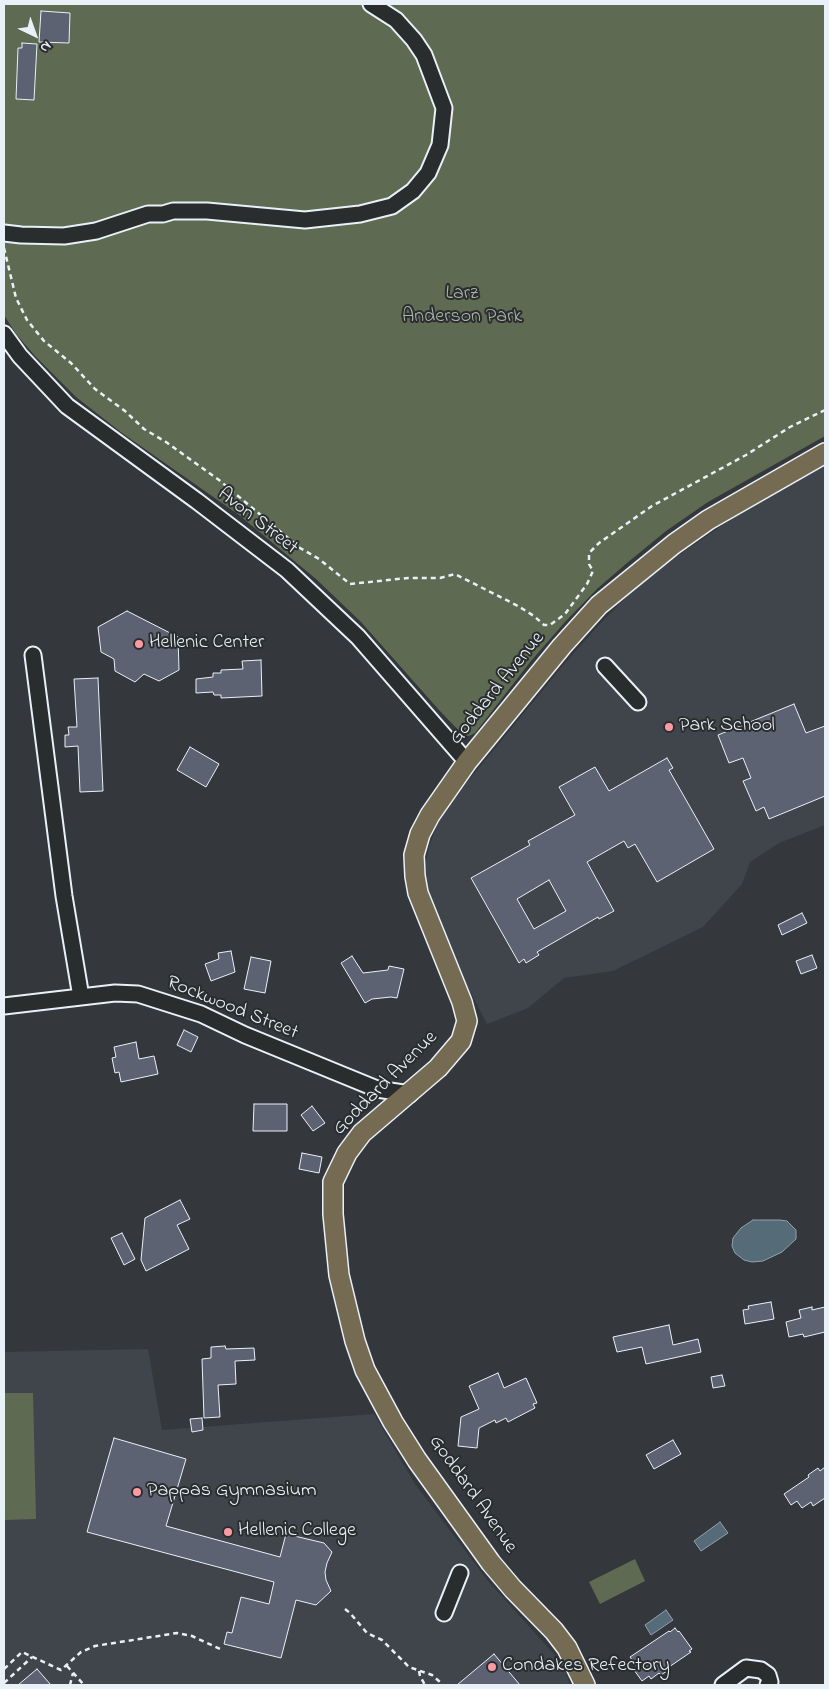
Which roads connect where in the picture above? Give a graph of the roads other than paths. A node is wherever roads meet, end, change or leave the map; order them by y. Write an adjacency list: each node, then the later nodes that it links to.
1 (371, 4): 2 (street)
2 (4, 234)
3 (4, 334): 8 (street, Avon Street)
4 (825, 452): 8 (main road, Goddard Avenue)
5 (33, 655): 9 (street)
6 (606, 666): 7 (street)
7 (638, 702)
8 (468, 762): 11 (main road, Goddard Avenue)
9 (82, 997): 10 (street, Rockwood Street); 11 (street, Rockwood Street)
10 (4, 1006)
11 (410, 1094): 14 (main road, Goddard Avenue)
12 (460, 1573): 13 (street)
13 (444, 1613)
14 (585, 1685)
15 (722, 1685): 16 (street)
16 (768, 1685)

